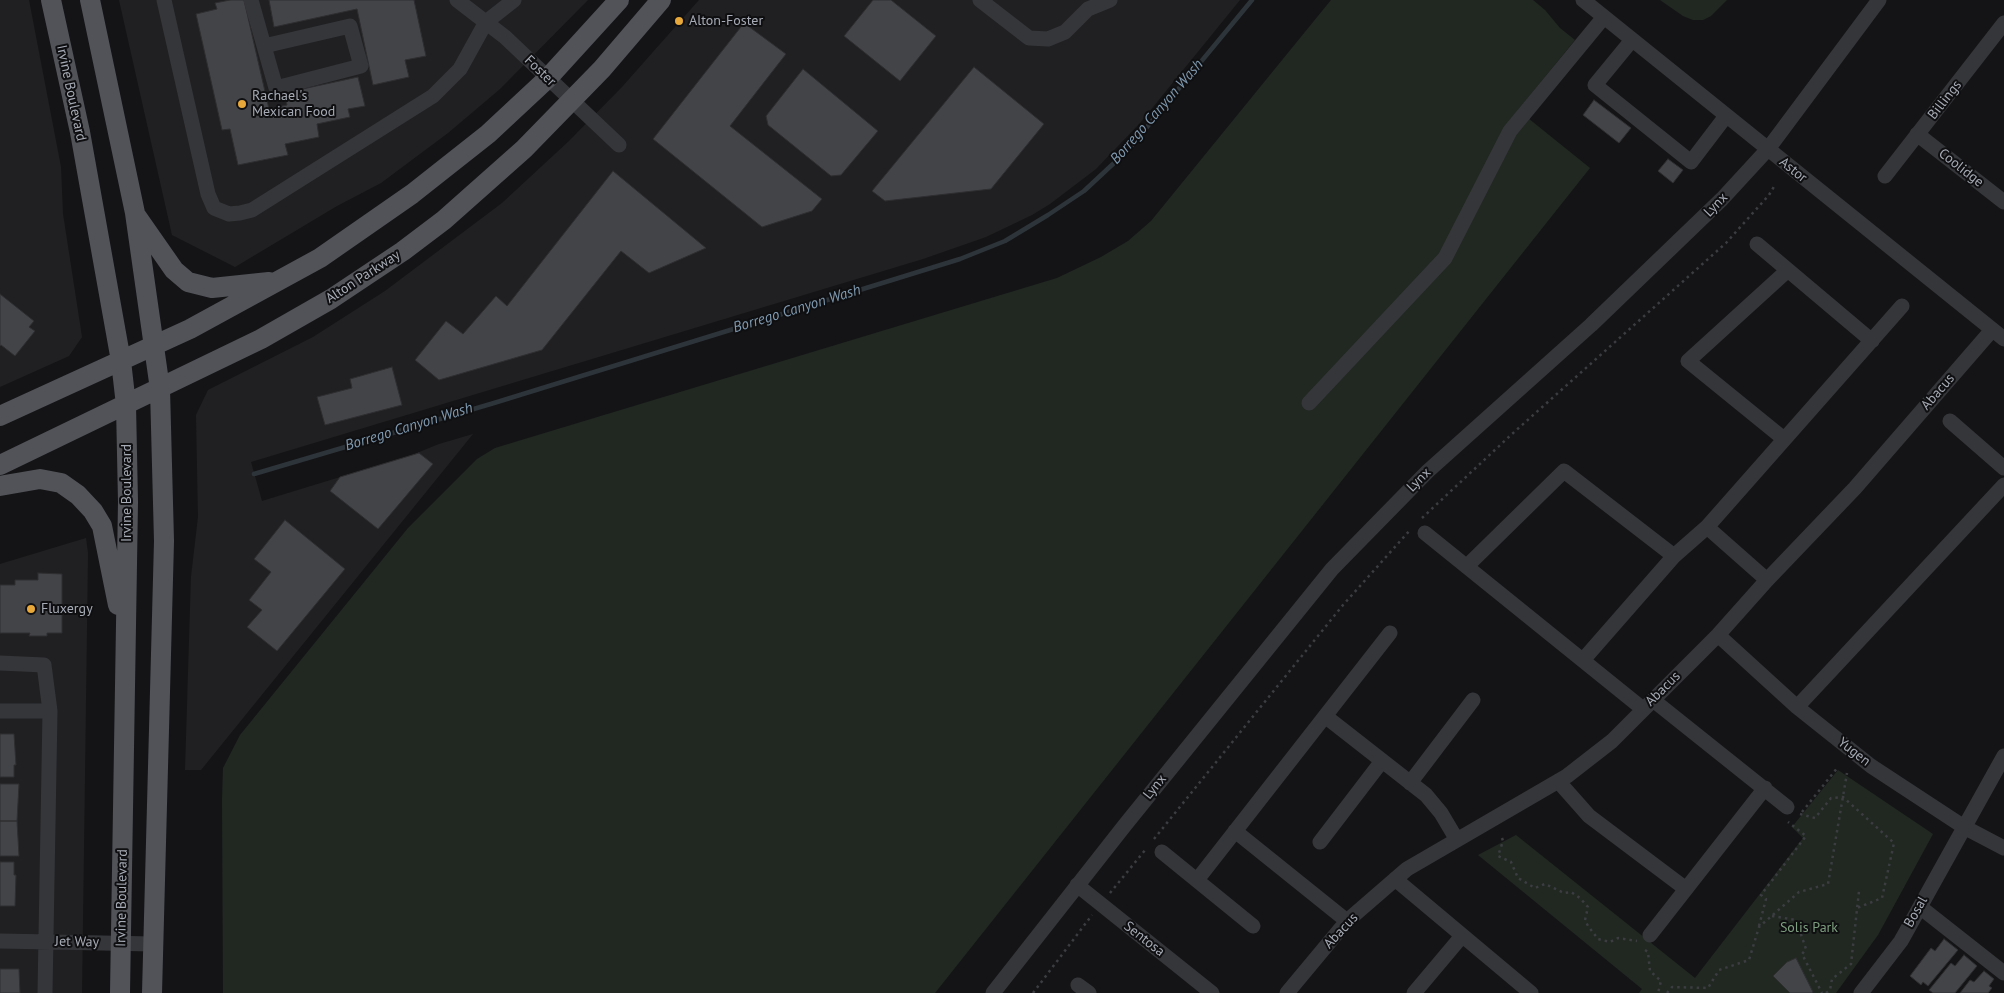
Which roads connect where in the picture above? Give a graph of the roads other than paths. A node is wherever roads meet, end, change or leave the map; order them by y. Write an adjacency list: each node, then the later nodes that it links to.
1 (50, 0): 34 (main road, Irvine Boulevard)
2 (90, 0): 26 (main road)
3 (164, 0): 14 (street)
4 (252, 0): 17 (street)
5 (457, 0): 14 (street, Foster)
6 (514, 0): 14 (street)
7 (619, 0): 18 (main road)
8 (661, 0): 19 (main road, Alton Parkway)
9 (980, 0): 10 (street)
10 (1110, 0)
11 (1583, 0): 13 (street, Astor)
12 (1879, 0): 23 (street, Lynx)
13 (1604, 17): 16 (street, Astor); 36 (street)
14 (486, 22): 18 (street, Foster)
15 (2004, 24): 21 (street, Billings)
16 (1632, 40): 20 (street, Astor); 20 (street)
17 (264, 46): 17 (street)
18 (548, 79): 19 (street, Foster); 29 (main road)
19 (571, 101): 22 (street, Foster); 35 (main road, Alton Parkway)
20 (1726, 116): 23 (street, Astor)
21 (1918, 134): 24 (street, Billings); 25 (street, Coolidge)
22 (619, 145)
23 (1768, 149): 31 (street, Astor); 75 (street, Lynx)
24 (1885, 176)
25 (2004, 202)
26 (135, 213): 29 (main road); 33 (main road)
27 (1756, 244): 28 (street)
28 (1788, 270): 32 (street); 40 (street)
29 (282, 280): 33 (main road)
30 (1902, 306): 32 (street)
31 (1998, 334): 49 (street, Abacus)
32 (1872, 341): 40 (street)
33 (154, 345): 34 (main road); 35 (main road)
34 (121, 361): 37 (main road, Irvine Boulevard); 38 (main road)
35 (160, 389): 37 (main road, Alton Parkway); 85 (main road)
36 (1309, 403)
37 (126, 406): 41 (main road, Alton Parkway); 52 (main road, Irvine Boulevard)
38 (0, 416)
39 (1950, 421): 42 (street)
40 (1784, 439): 45 (street)
41 (0, 465)
42 (2004, 468)
43 (2004, 484): 57 (street)
44 (0, 486): 52 (main road)
45 (1707, 526): 47 (street); 49 (street)
46 (1425, 533): 48 (street)
47 (1674, 556): 48 (street); 53 (street)
48 (1467, 566): 53 (street)
49 (1767, 580): 51 (street, Abacus)
50 (1390, 633): 60 (street)
51 (1718, 635): 56 (street, Abacus); 57 (street, Yugen)
52 (125, 660): 84 (main road, Irvine Boulevard)
53 (1583, 660): 56 (street)
54 (0, 663): 59 (street)
55 (1473, 700): 64 (street)
56 (1648, 704): 63 (street, Abacus); 65 (street)
57 (1796, 706): 67 (street, Yugen)
58 (0, 711): 59 (street)
59 (50, 711): 82 (street)
60 (1324, 716): 62 (street); 68 (street)
61 (2004, 756): 67 (street, Bosal)
62 (1382, 761): 64 (street); 70 (street)
63 (1558, 781): 69 (street, Abacus); 76 (street)
64 (1410, 783): 69 (street)
65 (1764, 788): 66 (street); 76 (street)
66 (1794, 810)
67 (1964, 827): 71 (street, Yugen); 77 (street, Bosal)
68 (1235, 832): 74 (street); 78 (street)
69 (1457, 840): 73 (street, Abacus)
70 (1320, 842)
71 (2004, 848)
72 (1162, 852): 74 (street)
73 (1395, 879): 78 (street, Abacus); 80 (street)
74 (1197, 880): 79 (street)
75 (1077, 885): 90 (street, Lynx); 91 (street, Sentosa)
76 (1686, 889): 83 (street)
77 (1920, 907): 86 (street); 95 (street, Bosal)
78 (1348, 921): 92 (street, Abacus)
79 (1254, 926)
80 (1462, 936): 93 (street); 94 (street)
81 (0, 941): 82 (street, Jet Way)
82 (46, 942): 84 (street, Jet Way); 87 (street)
83 (1644, 942)
84 (121, 943): 85 (street, Jet Way); 88 (main road, Irvine Boulevard)
85 (153, 944): 89 (main road)
86 (2004, 973)
87 (45, 993)
88 (120, 993)
89 (152, 993)
90 (992, 993)
91 (1212, 993)
92 (1287, 993)
93 (1414, 993)
94 (1531, 993)
95 (1861, 993)

